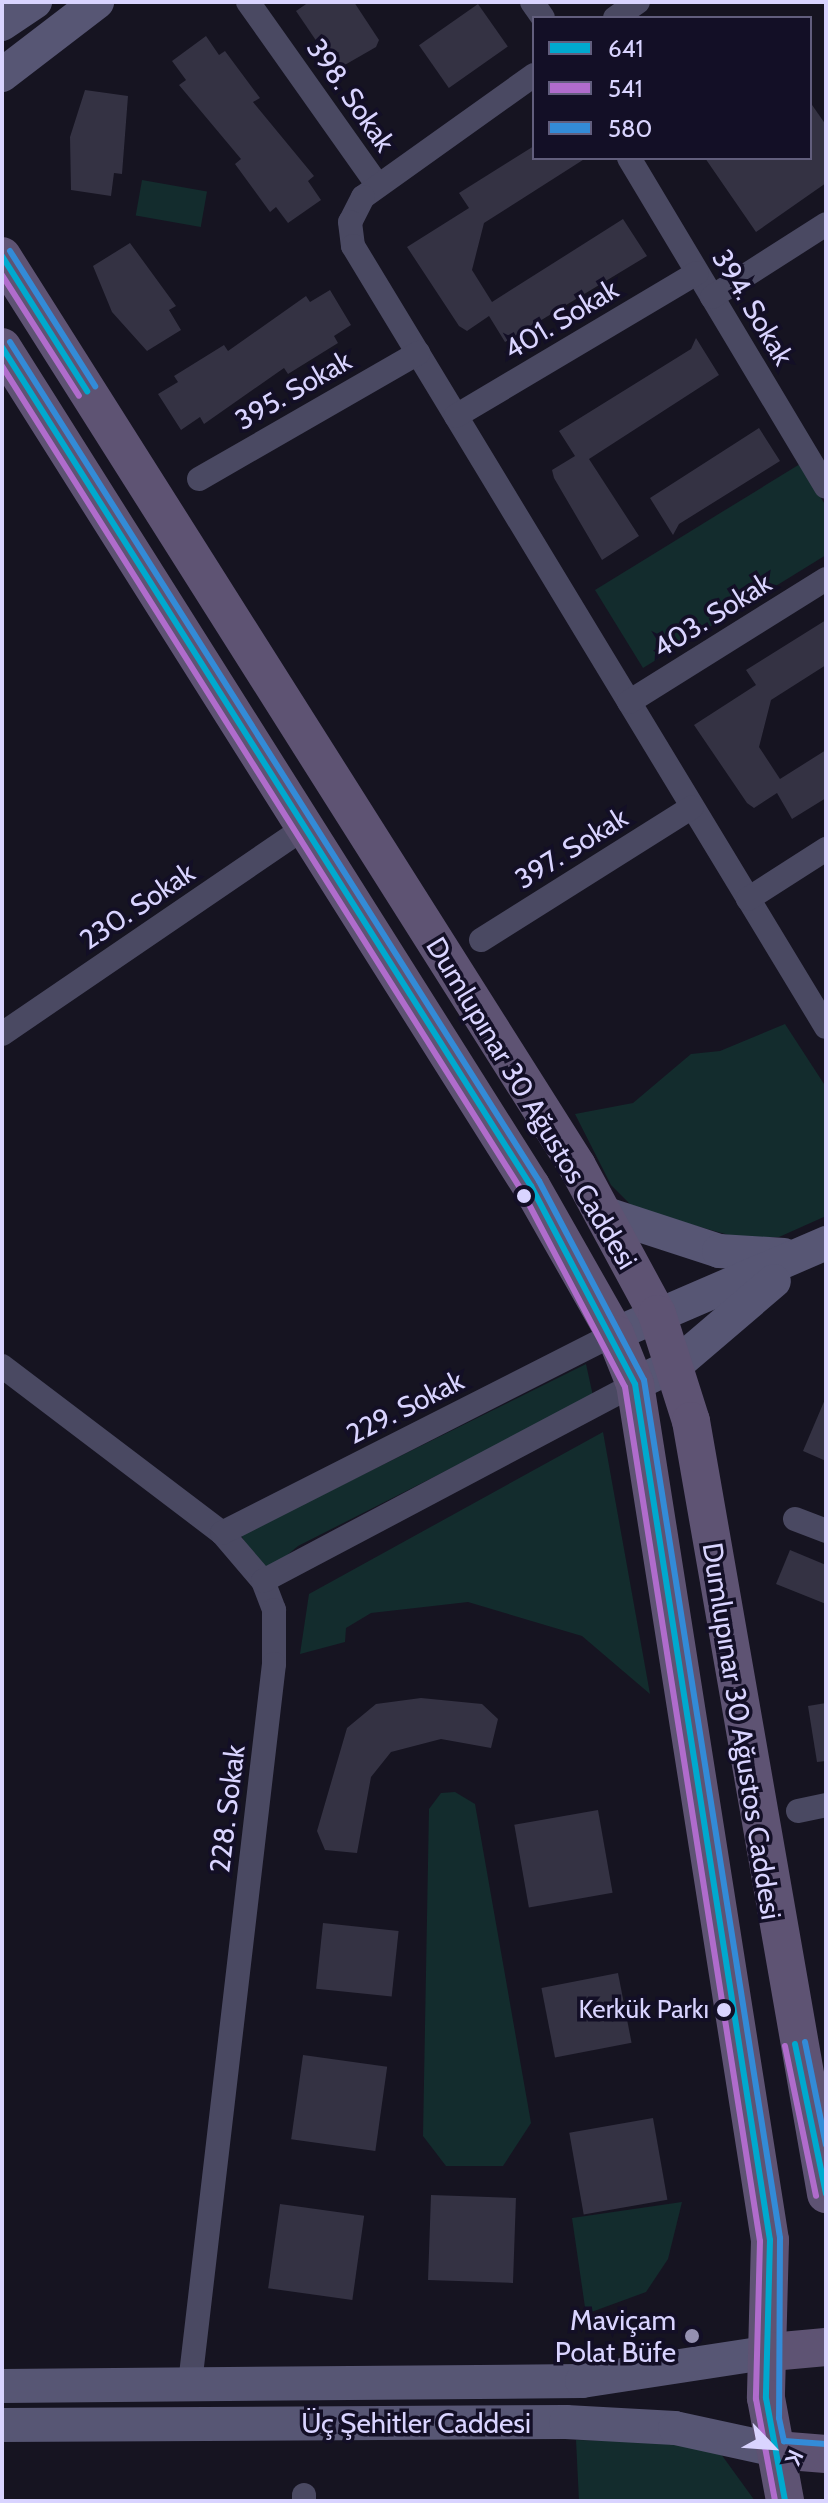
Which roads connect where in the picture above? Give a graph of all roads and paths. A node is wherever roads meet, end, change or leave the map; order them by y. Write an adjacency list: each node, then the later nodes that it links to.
1 (35, 2): 6 (main road)
2 (97, 2): 7 (main road)
3 (248, 2): 10 (street, 398. Sokak)
4 (638, 2): 5 (street)
5 (618, 16)
6 (2, 24)
7 (2, 75)
8 (532, 76): 10 (street)
9 (630, 160): 13 (street, 394. Sokak)
10 (377, 184): 16 (street)
11 (826, 224): 14 (street)
12 (2, 256): 29 (main road, Dumlupınar 30 Ağustos Caddesi)
13 (697, 273): 14 (street, 394. Sokak); 17 (street, 401. Sokak)
14 (712, 297): 19 (street, 394. Sokak)
15 (2, 347): 23 (main road, Dumlupınar 30 Ağustos Caddesi)
16 (418, 353): 17 (street); 18 (street, 395. Sokak)
17 (456, 416): 21 (street)
18 (199, 479)
19 (826, 487)
20 (826, 579): 21 (street, 403. Sokak)
21 (629, 702): 22 (street)
22 (692, 807): 25 (street); 26 (street, 397. Sokak)
23 (306, 827): 28 (street, 230. Sokak); 32 (main road, Dumlupınar 30 Ağustos Caddesi)
24 (826, 849): 25 (street)
25 (748, 899): 27 (street)
26 (481, 940)
27 (826, 1027)
28 (2, 1034)
29 (603, 1213): 30 (main road); 31 (main road, Dumlupınar 30 Ağustos Caddesi)
30 (815, 1249): 31 (main road); 33 (main road)
31 (657, 1314): 32 (main road); 33 (main road, Dumlupınar 30 Ağustos Caddesi)
32 (615, 1334): 35 (main road, Dumlupınar 30 Ağustos Caddesi); 38 (street, 229. Sokak)
33 (678, 1363): 35 (main road); 42 (main road, Dumlupınar 30 Ağustos Caddesi)
34 (2, 1366): 38 (street, 228. Sokak)
35 (635, 1384): 39 (street); 44 (main road, Dumlupınar 30 Ağustos Caddesi)
36 (795, 1519): 37 (street)
37 (826, 1531)
38 (222, 1533): 39 (street, 228. Sokak)
39 (263, 1581): 45 (street, 228. Sokak)
40 (826, 1805): 41 (street)
41 (798, 1811)
42 (826, 2194)
43 (826, 2347): 44 (main road, Üç Şehitler Caddesi)
44 (771, 2352): 45 (main road, Üç Şehitler Caddesi); 48 (main road, Dumlupınar 30 Ağustos Caddesi)
45 (190, 2383): 46 (main road, Üç Şehitler Caddesi)
46 (2, 2386)
47 (2, 2425): 48 (main road, Üç Şehitler Caddesi)
48 (776, 2450): 49 (main road, Üç Şehitler Caddesi); 50 (main road, Dumlupınar 30 Ağustos Caddesi)
49 (826, 2454)
50 (785, 2501)

